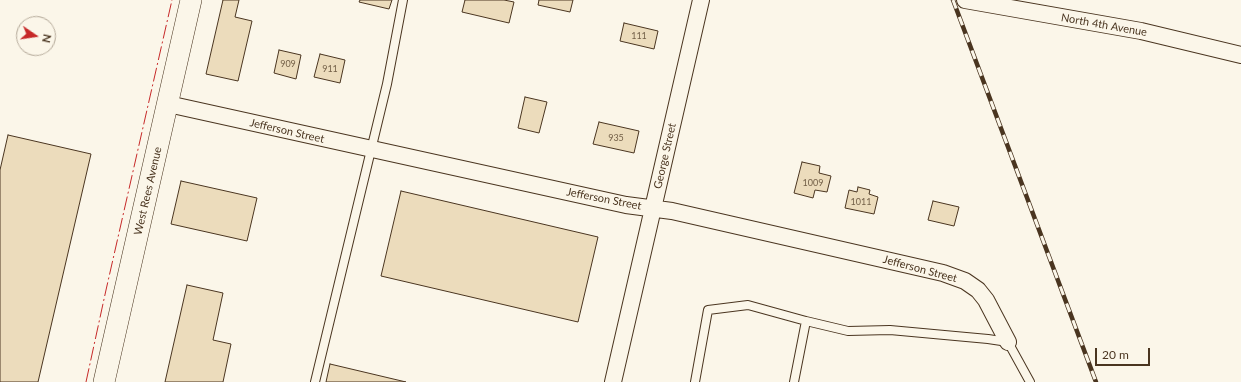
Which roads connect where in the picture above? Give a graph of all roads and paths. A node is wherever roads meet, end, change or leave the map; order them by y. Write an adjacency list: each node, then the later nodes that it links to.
1 (191, 0): 6 (street, West Rees Avenue)
2 (403, 0): 7 (lane)
3 (701, 0): 8 (street, George Street)
4 (965, 0): 5 (street, North 4th Avenue)
5 (1241, 55)
6 (168, 104): 7 (street, Jefferson Street); 11 (street, West Rees Avenue)
7 (371, 150): 8 (street, Jefferson Street); 12 (lane)
8 (654, 208): 10 (street, Jefferson Street); 13 (street, George Street)
9 (806, 321): 10 (lane); 14 (lane); 15 (lane)
10 (1008, 342): 16 (lane)
11 (104, 382)
12 (314, 382)
13 (613, 382)
14 (695, 382)
15 (794, 382)
16 (1030, 382)

